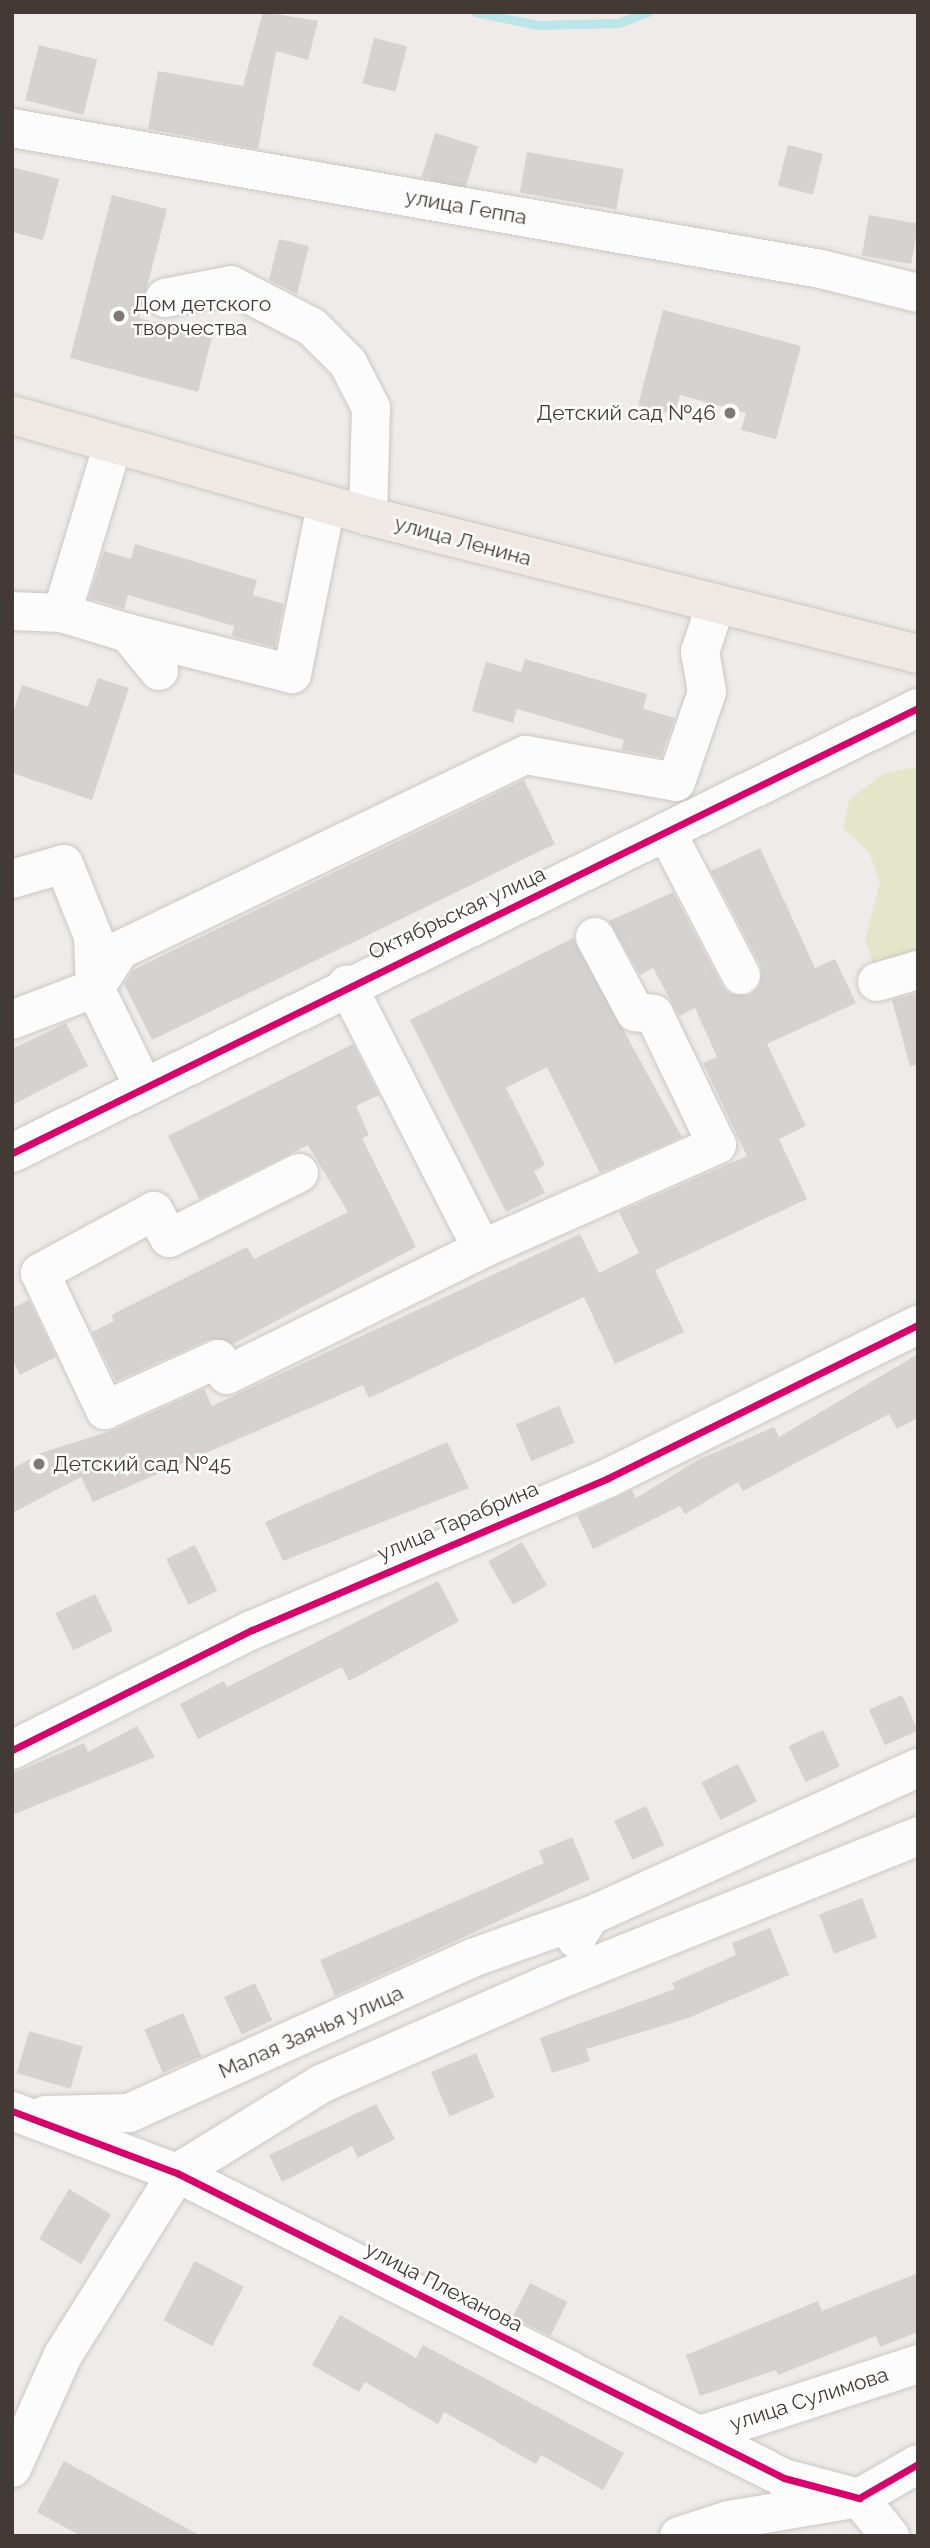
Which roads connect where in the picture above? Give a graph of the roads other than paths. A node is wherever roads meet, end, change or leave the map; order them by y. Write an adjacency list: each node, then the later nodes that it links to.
1 (12, 128): 2 (street, улица Геппа)
2 (918, 293)
3 (165, 298): 7 (street)
4 (12, 415): 5 (main road, улица Ленина)
5 (113, 444): 6 (main road, улица Ленина); 10 (street)
6 (326, 505): 7 (main road, улица Ленина); 11 (street)
7 (368, 516): 8 (main road, улица Ленина)
8 (715, 607): 12 (main road, улица Ленина); 22 (street)
9 (12, 611): 10 (street)
10 (62, 613): 11 (street)
11 (128, 633): 13 (street)
12 (918, 654)
13 (159, 671)
14 (918, 708): 15 (street, Октябрьская улица)
15 (668, 835): 19 (street); 21 (street, Октябрьская улица)
16 (12, 879): 22 (street)
17 (595, 937): 27 (street)
18 (918, 970): 20 (street)
19 (741, 975)
20 (877, 982)
21 (347, 985): 24 (street, Октябрьская улица); 27 (street)
22 (95, 988): 23 (street); 24 (street)
23 (12, 1020)
24 (144, 1088): 25 (street, Октябрьская улица)
25 (12, 1153)
26 (299, 1173): 27 (street)
27 (482, 1249)
28 (918, 1325): 29 (street, улица Тарабрина)
29 (12, 1750)
30 (918, 1768): 32 (street, Малая Заячья улица)
31 (918, 1836): 33 (street)
32 (590, 1916): 33 (street); 34 (street, Малая Заячья улица)
33 (546, 1985): 36 (street)
34 (244, 2062): 35 (street, Малая Заячья улица); 36 (street)
35 (19, 2114): 37 (street, улица Плеханова)
36 (229, 2138): 37 (street)
37 (177, 2173): 39 (street, улица Плеханова); 41 (street)
38 (918, 2364): 39 (street, улица Сулимова)
39 (700, 2435): 42 (street, улица Плеханова)
40 (918, 2464): 42 (street)
41 (12, 2468)
42 (859, 2498): 43 (street); 44 (street)
43 (679, 2536)
44 (890, 2536)

